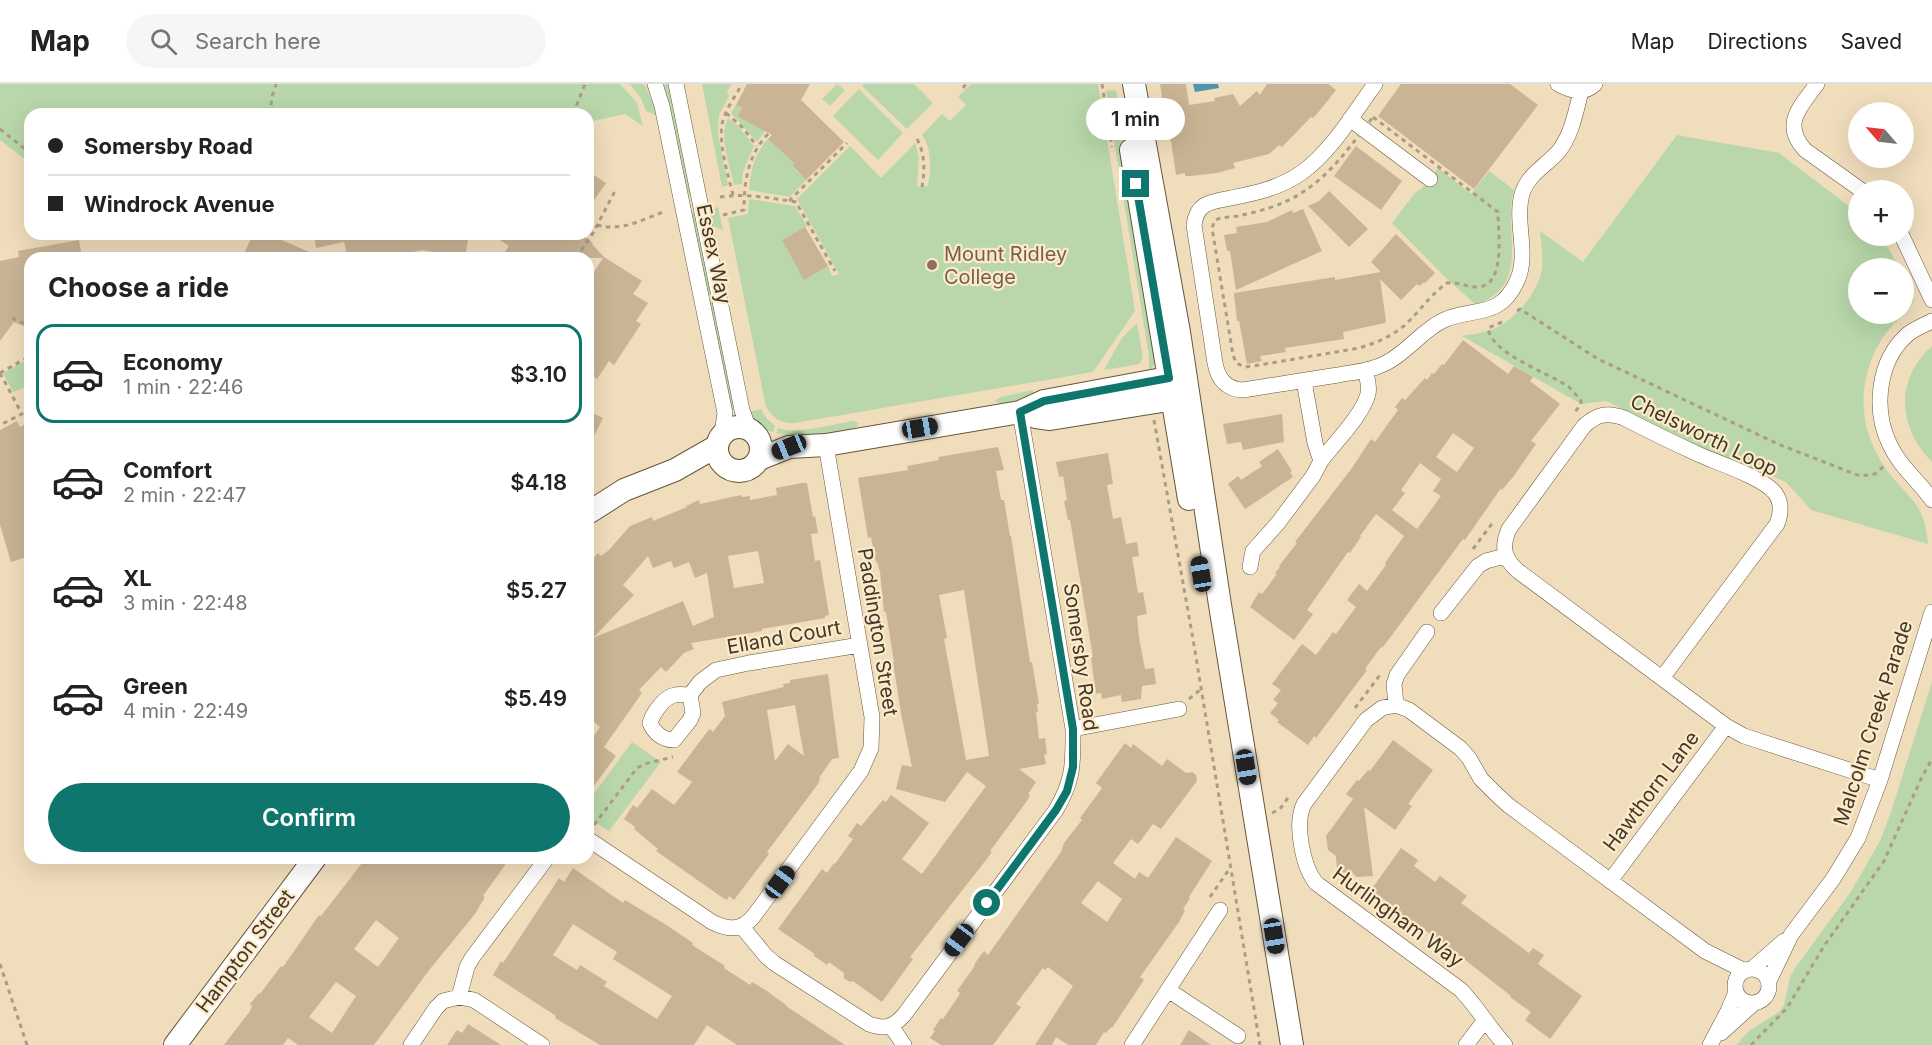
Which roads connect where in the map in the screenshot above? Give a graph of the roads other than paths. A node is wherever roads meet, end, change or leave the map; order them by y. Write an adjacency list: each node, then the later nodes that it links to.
1 (655, 84): 23 (street, Essex Way)
2 (676, 84): 20 (street, Essex Way)
3 (1121, 84): 18 (street)
4 (1134, 84): 18 (street)
5 (1375, 84): 10 (street)
6 (1558, 84): 9 (street)
7 (1595, 84): 9 (street)
8 (1817, 84): 12 (street)
9 (1581, 91): 16 (street)
10 (1350, 118): 11 (street); 17 (street)
11 (1430, 178)
12 (1848, 181)
13 (1907, 246): 14 (street)
14 (1932, 300)
15 (1928, 323): 26 (street); 27 (street)
16 (1365, 370): 17 (street); 25 (street)
17 (1304, 381): 25 (street)
18 (1173, 391): 19 (street); 19 (street); 65 (street); 66 (street)
19 (1020, 412): 21 (street); 40 (street, Somersby Road)
20 (754, 433): 22 (street); 23 (street); 24 (street)
21 (826, 445): 22 (street); 34 (street, Paddington Street)
22 (789, 447): 24 (street)
23 (721, 449): 24 (street); 28 (street)
24 (759, 459)
25 (1321, 461): 30 (street)
26 (1932, 483)
27 (1932, 500)
28 (594, 509)
29 (1505, 556): 32 (street); 35 (street); 35 (street, Chelsworth Loop)
30 (1250, 567)
31 (1932, 612): 41 (street, Malcolm Creek Parade)
32 (1441, 613)
33 (1427, 632): 37 (street)
34 (860, 645): 36 (street, Elland Court); 47 (street, Paddington Street)
35 (1662, 678): 39 (street)
36 (690, 695)
37 (1396, 705): 45 (street); 56 (street, Hurlingham Way)
38 (1179, 709): 40 (street)
39 (1726, 726): 41 (street); 45 (street, Hawthorn Lane)
40 (1073, 729): 57 (street, Somersby Road)
41 (1880, 780): 48 (street, Malcolm Creek Parade)
42 (594, 843): 47 (street)
43 (311, 864): 60 (street, Hampton Street)
44 (542, 864): 54 (street)
45 (1610, 881): 49 (street)
46 (1220, 910): 53 (street)
47 (742, 927): 57 (street)
48 (1791, 935): 50 (street, Malcolm Creek Parade); 51 (street, Malcolm Creek Parade)
49 (1705, 951): 50 (street); 52 (street)
50 (1749, 970): 51 (street); 52 (street)
51 (1769, 981): 55 (street)
52 (1736, 988): 55 (street); 59 (street)
53 (1168, 990): 58 (street); 64 (street)
54 (459, 997): 61 (street); 62 (street)
55 (1753, 1004): 59 (street)
56 (1485, 1020): 67 (street); 68 (street, Hurlingham Way)
57 (891, 1026): 63 (street)
58 (1238, 1036)
59 (1712, 1042)
60 (175, 1045)
61 (411, 1045)
62 (542, 1045)
63 (904, 1045)
64 (1132, 1045)
65 (1278, 1045)
66 (1292, 1045)
67 (1466, 1045)
68 (1505, 1045)

